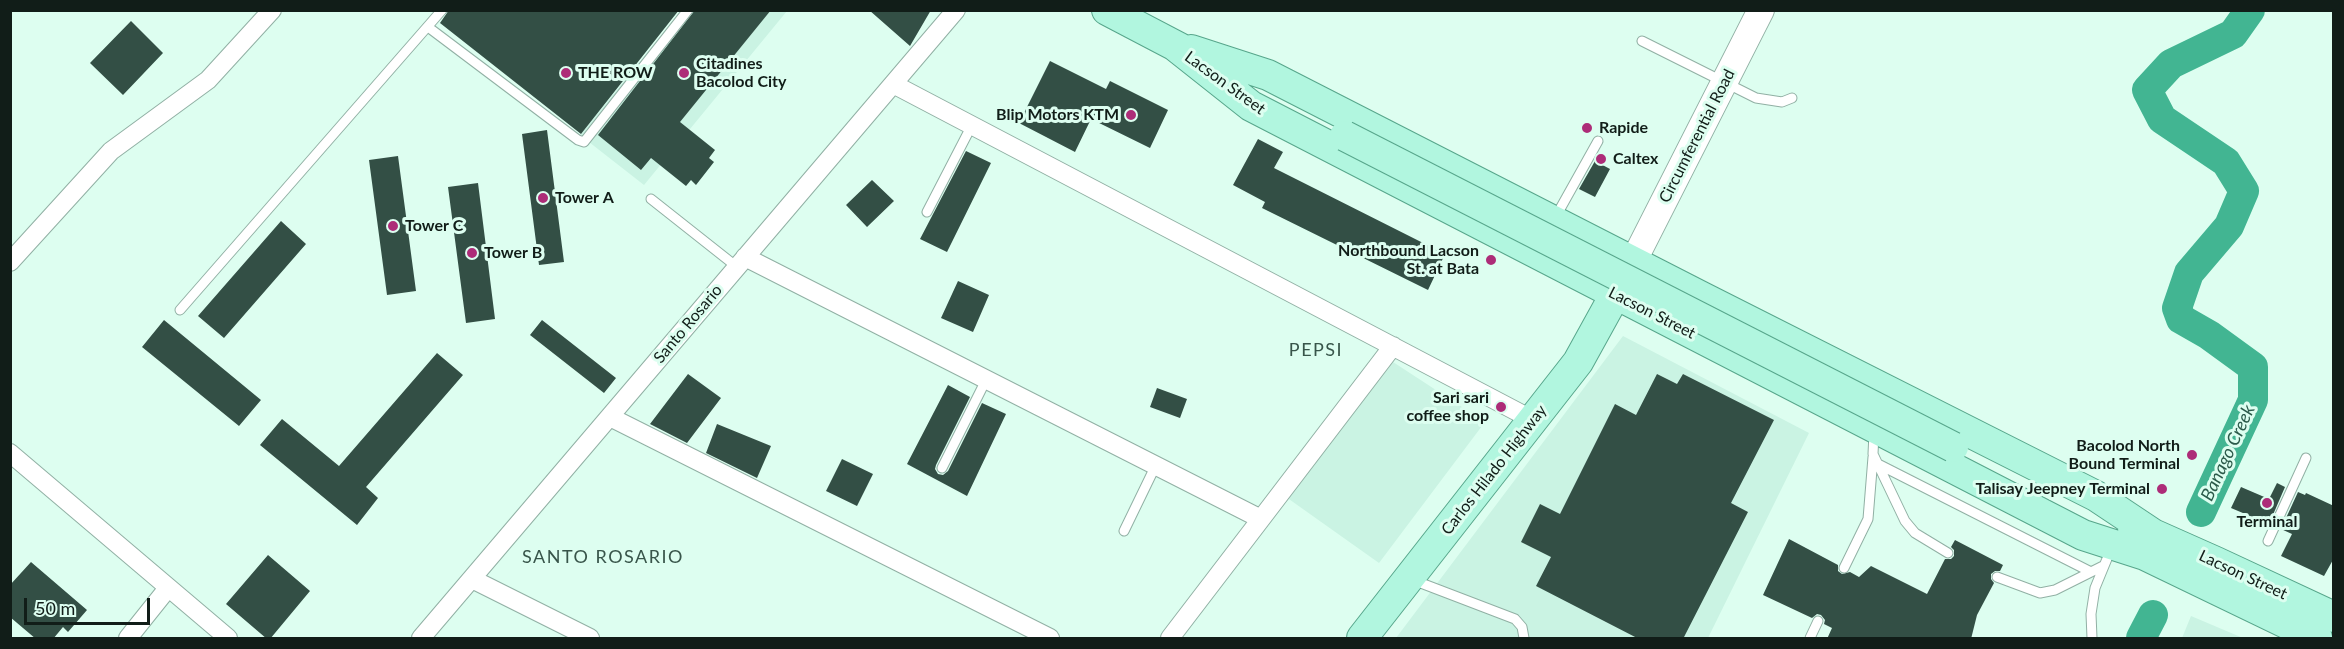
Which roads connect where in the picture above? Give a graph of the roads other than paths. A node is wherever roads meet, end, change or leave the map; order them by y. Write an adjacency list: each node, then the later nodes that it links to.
1 (272, 10): 18 (street)
2 (442, 10): 7 (lane)
3 (688, 10): 7 (lane)
4 (956, 10): 10 (street, Santo Rosario)
5 (1107, 10): 9 (main road, Lacson Street)
6 (1761, 10): 11 (main road, Circumferential Road)
7 (428, 27): 22 (lane)
8 (1642, 41): 11 (lane)
9 (1174, 45): 17 (main road, Lacson Street); 21 (main road, Lacson Street); 36 (main road, Lacson Street, bridge)
10 (892, 84): 13 (street); 19 (street, Santo Rosario)
11 (1724, 84): 12 (lane); 20 (main road, Circumferential Road)
12 (1792, 98)
13 (972, 125): 16 (lane); 23 (street)
14 (1598, 141): 17 (lane)
15 (651, 200): 19 (lane)
16 (927, 212)
17 (1554, 222): 20 (main road, Lacson Street)
18 (10, 262)
19 (741, 262): 24 (street); 25 (street, Santo Rosario)
20 (1633, 262): 21 (main road, Carlos Hilado Highway); 36 (main road, Lacson Street)
21 (1616, 294): 26 (main road, Carlos Hilado Highway); 27 (main road, Lacson Street)
22 (180, 310)
23 (1393, 346): 26 (street); 33 (street)
24 (987, 378): 31 (street); 32 (lane)
25 (610, 417): 43 (street, Santo Rosario); 51 (street)
26 (1533, 420): 42 (main road, Carlos Hilado Highway)
27 (1873, 440): 30 (lane); 38 (main road, Lacson Street); 39 (lane)
28 (10, 453): 44 (street)
29 (2306, 458): 35 (lane)
30 (1878, 464): 37 (lane); 40 (lane)
31 (1156, 465): 33 (street); 34 (lane)
32 (942, 468)
33 (1261, 519): 52 (street)
34 (1124, 531)
35 (2268, 541)
36 (2149, 545): 38 (main road, Lacson Street); 45 (main road, Lacson Street); 57 (main road, Lacson Street)
37 (1948, 553)
38 (2108, 555): 40 (lane); 56 (lane)
39 (1844, 568)
40 (2091, 572): 41 (lane)
41 (1997, 577)
42 (1408, 578): 53 (main road, Carlos Hilado Highway); 54 (lane)
43 (472, 579): 49 (street, Santo Rosario); 50 (street)
44 (168, 588): 47 (street); 48 (street)
45 (2334, 617)
46 (1818, 621): 55 (lane)
47 (128, 639)
48 (228, 639)
49 (422, 639)
50 (590, 639)
51 (1050, 639)
52 (1170, 639)
53 (1362, 639)
54 (1524, 639)
55 (1810, 639)
56 (2092, 639)
57 (2317, 639)

